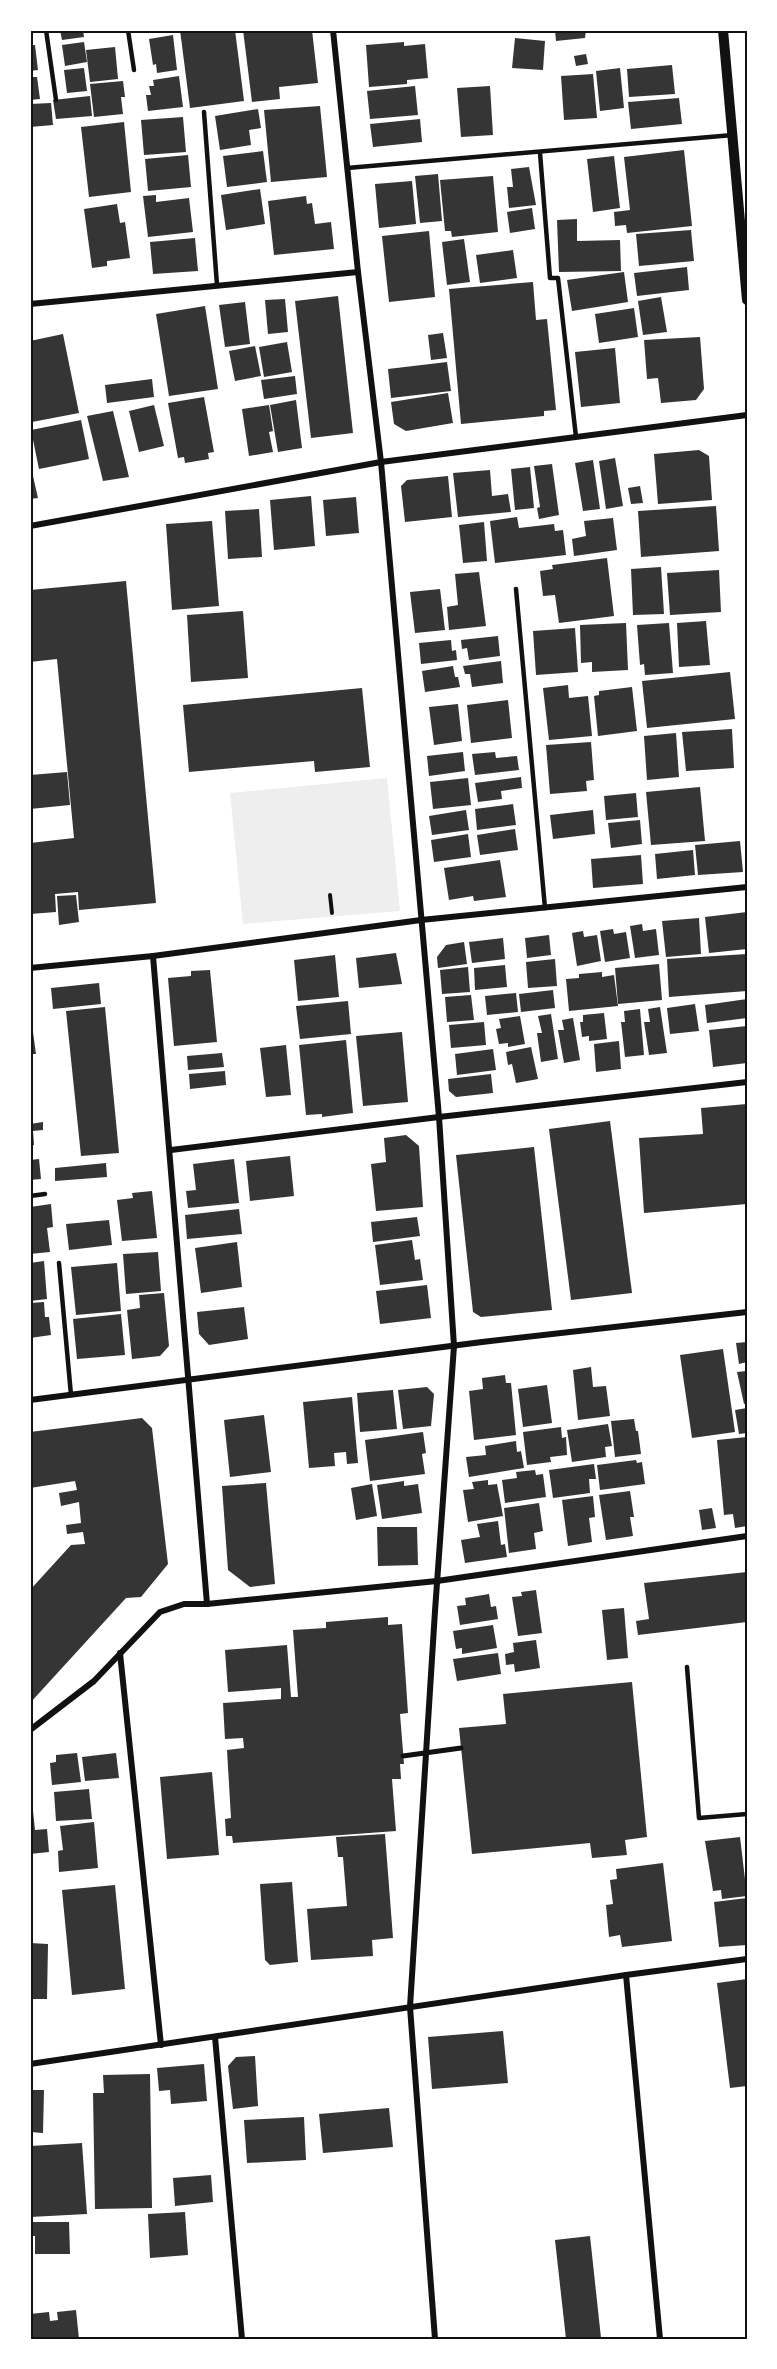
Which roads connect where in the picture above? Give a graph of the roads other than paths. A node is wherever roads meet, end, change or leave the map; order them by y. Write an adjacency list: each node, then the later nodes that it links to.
1 (46, 30): 6 (lane)
2 (128, 30): 5 (lane)
3 (333, 30): 10 (street)
4 (723, 30): 8 (street)
5 (134, 70)
6 (56, 100)
7 (204, 112): 12 (lane)
8 (733, 135): 9 (lane); 13 (street)
9 (540, 153): 10 (lane); 16 (lane)
10 (347, 168): 11 (street)
11 (358, 272): 12 (street); 17 (street)
12 (217, 285): 14 (street)
13 (747, 300)
14 (30, 304)
15 (747, 415): 16 (street)
16 (576, 437): 17 (street)
17 (381, 462): 18 (street); 22 (street)
18 (30, 526)
19 (516, 589): 21 (lane)
20 (747, 887): 21 (street)
21 (545, 908): 22 (street)
22 (421, 920): 23 (street); 26 (street)
23 (153, 956): 24 (street); 27 (street)
24 (30, 968)
25 (747, 1083): 26 (street)
26 (439, 1117): 27 (street); 32 (street)
27 (171, 1150): 33 (street)
28 (45, 1194): 29 (lane)
29 (30, 1196)
30 (59, 1263): 34 (lane)
31 (747, 1312): 32 (street)
32 (454, 1346): 33 (street); 37 (street)
33 (190, 1379): 34 (street); 38 (street)
34 (71, 1395): 35 (street)
35 (30, 1400)
36 (747, 1536): 37 (street)
37 (437, 1581): 38 (street); 47 (street)
38 (207, 1604): 39 (street)
39 (120, 1653): 41 (street); 49 (street)
40 (687, 1667): 44 (lane)
41 (30, 1730)
42 (461, 1748): 43 (street)
43 (403, 1756)
44 (747, 1814)
45 (747, 1959): 46 (street)
46 (626, 1975): 47 (street); 53 (street)
47 (410, 2007): 48 (street); 52 (street)
48 (215, 2037): 49 (street); 51 (street)
49 (161, 2045): 50 (street)
50 (30, 2064)
51 (242, 2339)
52 (435, 2339)
53 (660, 2339)

